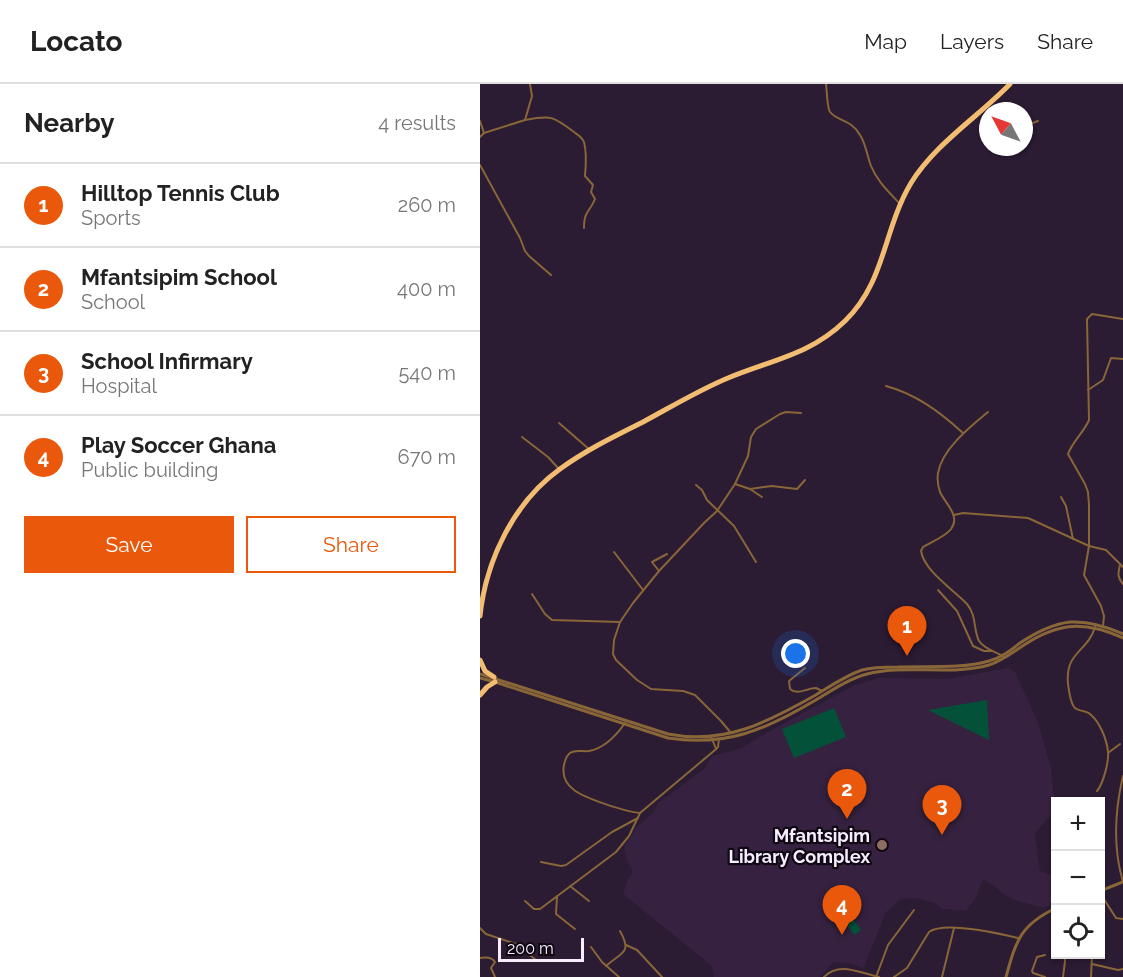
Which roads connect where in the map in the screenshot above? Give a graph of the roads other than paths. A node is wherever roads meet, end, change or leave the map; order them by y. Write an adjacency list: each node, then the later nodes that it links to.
1 (531, 84): 6 (street)
2 (826, 84): 13 (street)
3 (1009, 84): 4 (highway)
4 (994, 102)
5 (979, 117): 13 (highway)
6 (525, 120): 10 (street); 14 (street)
7 (480, 121): 10 (street)
8 (1038, 121): 9 (street)
9 (1033, 123)
10 (484, 133): 11 (street)
11 (480, 137)
12 (480, 165): 15 (street)
13 (900, 204): 25 (highway)
14 (584, 228)
15 (551, 275)
16 (1123, 319): 19 (street)
17 (1123, 359): 19 (street)
18 (886, 386): 23 (street)
19 (1088, 390): 36 (street)
20 (988, 412): 23 (street)
21 (801, 413): 28 (street)
22 (559, 423): 25 (street)
23 (963, 433): 34 (street)
24 (522, 437): 26 (street)
25 (590, 450): 26 (highway)
26 (560, 469): 46 (highway)
27 (805, 480): 30 (street)
28 (735, 484): 30 (street); 33 (street)
29 (696, 485): 33 (street)
30 (750, 489): 31 (street)
31 (762, 497)
32 (1061, 497): 35 (street)
33 (717, 511): 39 (street); 41 (street)
34 (954, 515): 35 (street); 51 (street)
35 (1073, 538): 36 (street)
36 (1089, 546): 40 (street); 48 (street)
37 (614, 552): 43 (street)
38 (667, 554): 41 (street)
39 (756, 562)
40 (1122, 566): 42 (street)
41 (659, 571): 43 (street)
42 (1123, 584)
43 (643, 590): 47 (street)
44 (938, 590): 51 (street)
45 (532, 594): 47 (street)
46 (480, 616)
47 (620, 622): 61 (street)
48 (1103, 626): 50 (street); 52 (street)
49 (1095, 627): 50 (street); 52 (street); 66 (street)
50 (1123, 636)
51 (993, 651): 52 (street)
52 (1004, 656): 57 (street); 60 (street)
53 (480, 660): 56 (highway)
54 (805, 669): 57 (street)
55 (480, 676): 56 (street)
56 (495, 680): 58 (highway); 59 (street)
57 (822, 691): 60 (street)
58 (480, 695)
59 (625, 723): 62 (street); 69 (street)
60 (746, 732): 61 (street); 63 (street)
61 (731, 733): 62 (street)
62 (712, 738): 63 (street); 65 (street)
63 (719, 740): 65 (street)
64 (1120, 744): 66 (street)
65 (716, 749): 69 (street)
66 (1108, 753): 68 (street)
67 (1123, 776): 72 (street)
68 (1097, 791)
69 (640, 813): 70 (street)
70 (638, 818): 71 (street); 73 (street)
71 (541, 862)
72 (1123, 882): 74 (street)
73 (570, 886): 75 (street); 78 (street)
74 (1105, 890)
75 (557, 896): 77 (street); 84 (street)
76 (1105, 899): 81 (street)
77 (525, 901)
78 (589, 901)
79 (915, 910): 103 (street)
80 (1051, 911): 86 (street)
81 (1123, 919)
82 (480, 928): 93 (street)
83 (954, 928): 86 (street); 104 (street); 105 (street)
84 (575, 929)
85 (620, 931): 87 (street)
86 (1018, 938): 106 (street)
87 (626, 945): 95 (street); 100 (street)
88 (591, 947): 95 (street)
89 (1045, 955): 107 (street)
90 (480, 958): 98 (street)
91 (1065, 959): 108 (street)
92 (1092, 959): 94 (street)
93 (536, 960)
94 (1092, 964): 96 (street); 109 (street)
95 (606, 966): 99 (street)
96 (1123, 969)
97 (863, 973): 101 (street); 102 (street); 103 (street)
98 (495, 977)
99 (619, 977)
100 (662, 977)
101 (824, 977)
102 (862, 977)
103 (877, 977)
104 (894, 977)
105 (942, 977)
106 (1006, 977)
107 (1045, 977)
108 (1063, 977)
109 (1091, 977)

